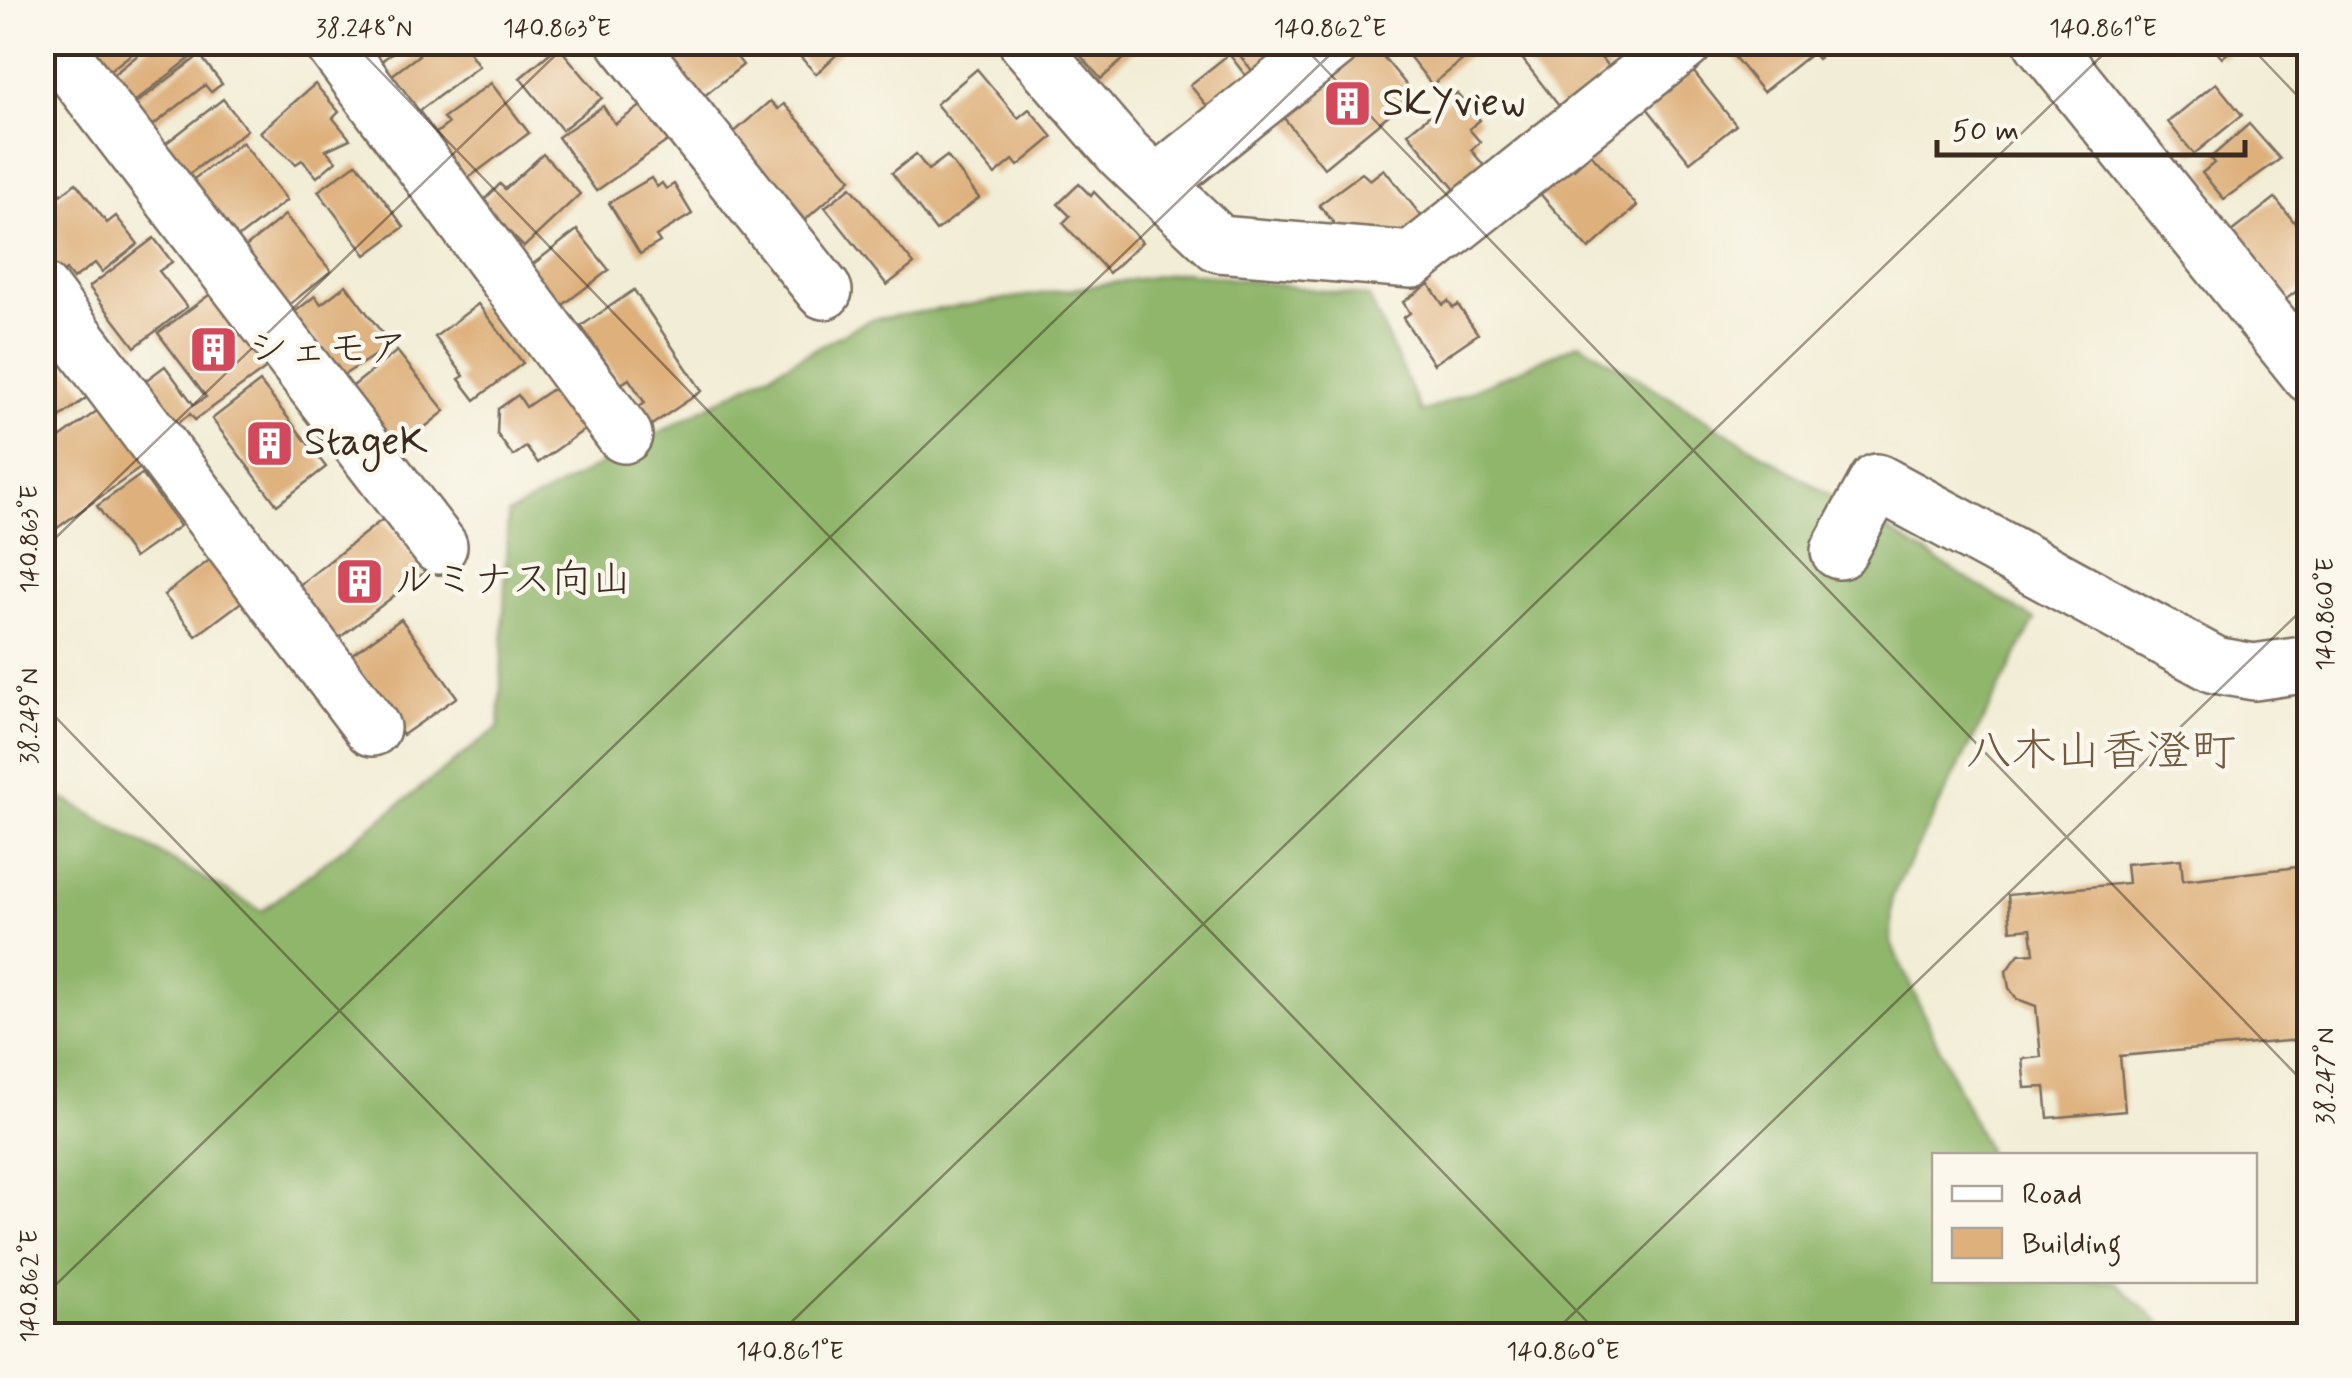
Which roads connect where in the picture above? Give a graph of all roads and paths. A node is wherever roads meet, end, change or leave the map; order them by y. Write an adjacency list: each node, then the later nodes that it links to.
1 (332, 42): 13 (street)
2 (626, 42): 10 (street)
3 (990, 42): 9 (street)
4 (1026, 42): 9 (street)
5 (1333, 42): 9 (street)
6 (1685, 42): 9 (street)
7 (2042, 42): 12 (street)
8 (48, 44): 14 (street)
9 (1139, 169)
10 (824, 291)
11 (44, 297): 17 (street)
12 (2310, 375)
13 (624, 434)
14 (439, 546)
15 (1840, 552): 16 (street)
16 (2310, 664)
17 (372, 728)

